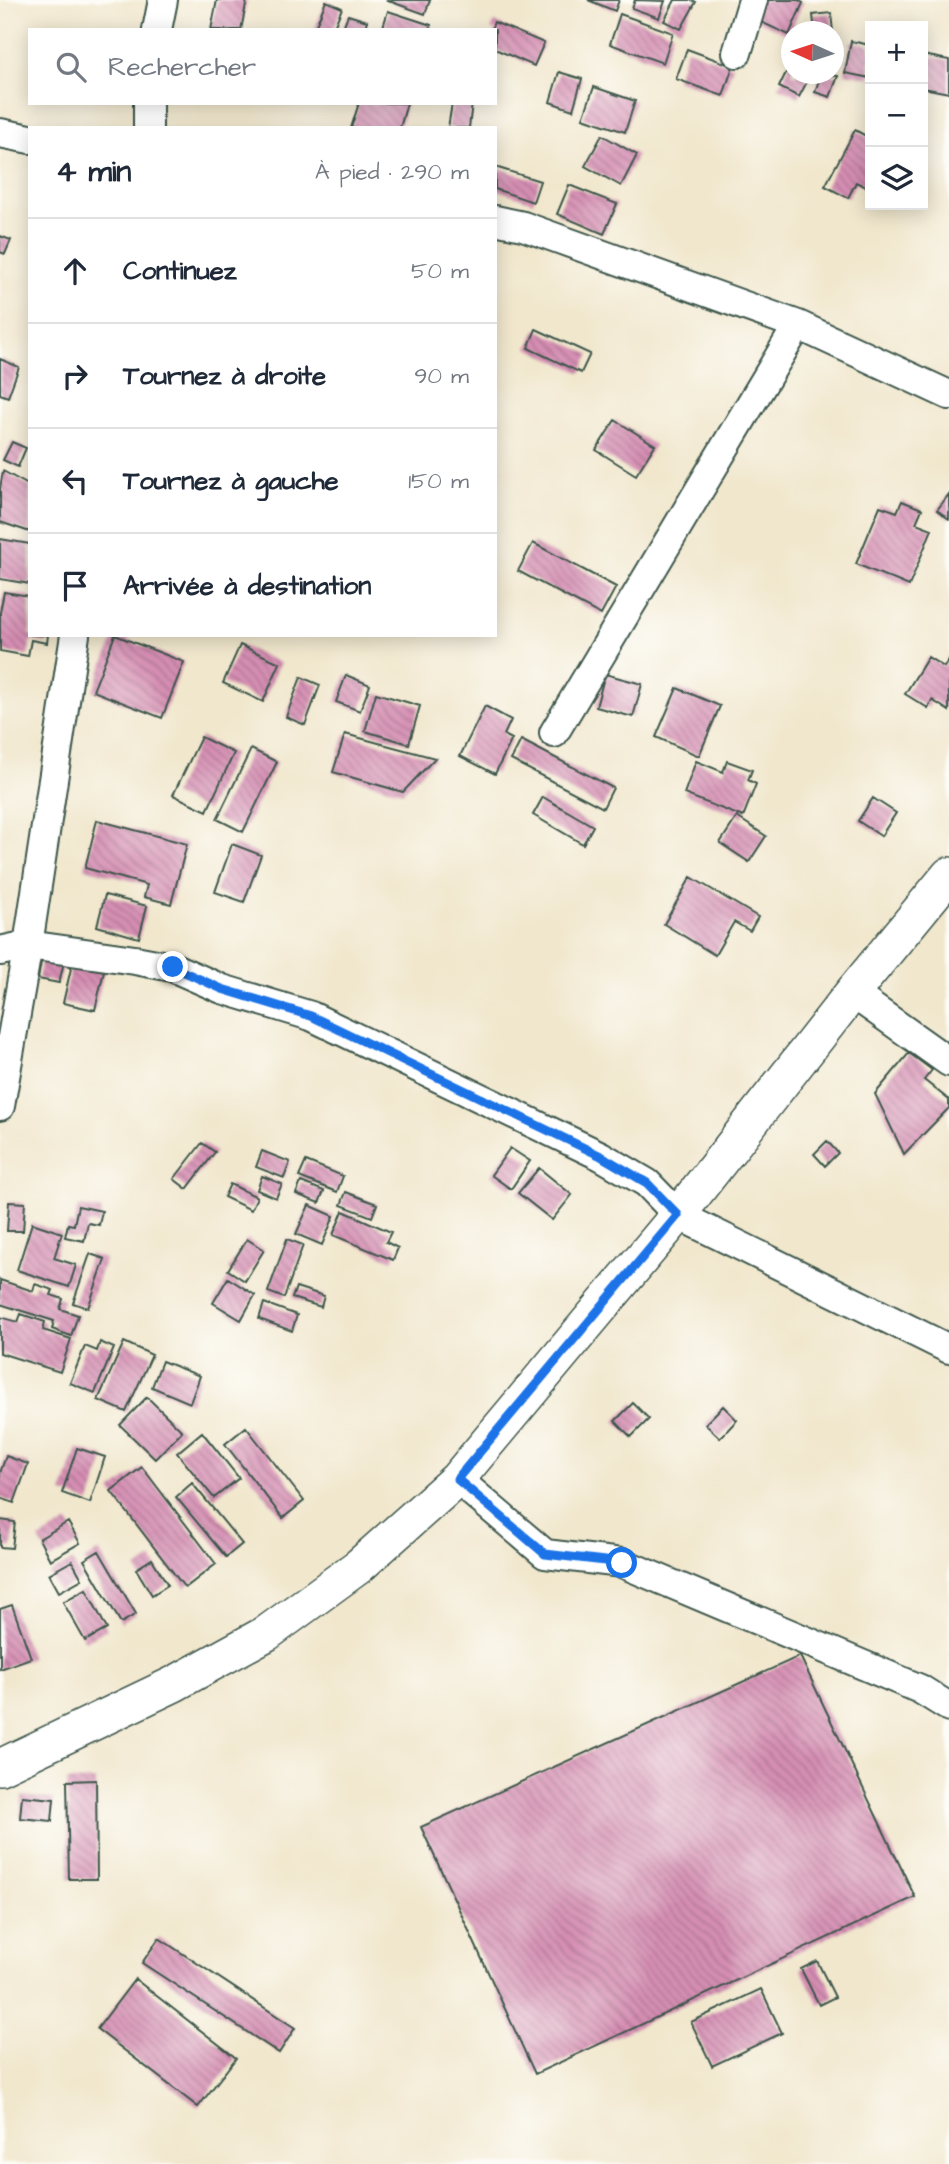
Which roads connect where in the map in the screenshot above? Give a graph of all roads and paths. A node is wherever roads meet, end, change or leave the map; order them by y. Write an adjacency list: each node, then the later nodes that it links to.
1 (163, 0): 3 (street)
2 (753, 0): 4 (street)
3 (158, 28)
4 (737, 53)
5 (148, 105): 6 (street)
6 (148, 126)
7 (0, 133): 8 (street)
8 (28, 139)
9 (497, 220): 10 (street)
10 (798, 325): 11 (street); 13 (street)
11 (949, 395)
12 (75, 637): 15 (street)
13 (554, 733)
14 (949, 875): 17 (main road)
15 (28, 945): 16 (street); 19 (street); 20 (street)
16 (0, 951)
17 (852, 993): 18 (street); 20 (main road)
18 (949, 1062)
19 (0, 1106)
20 (678, 1215): 21 (street); 22 (main road)
21 (949, 1349)
22 (457, 1479): 23 (street); 24 (main road)
23 (949, 1707)
24 (0, 1767)

